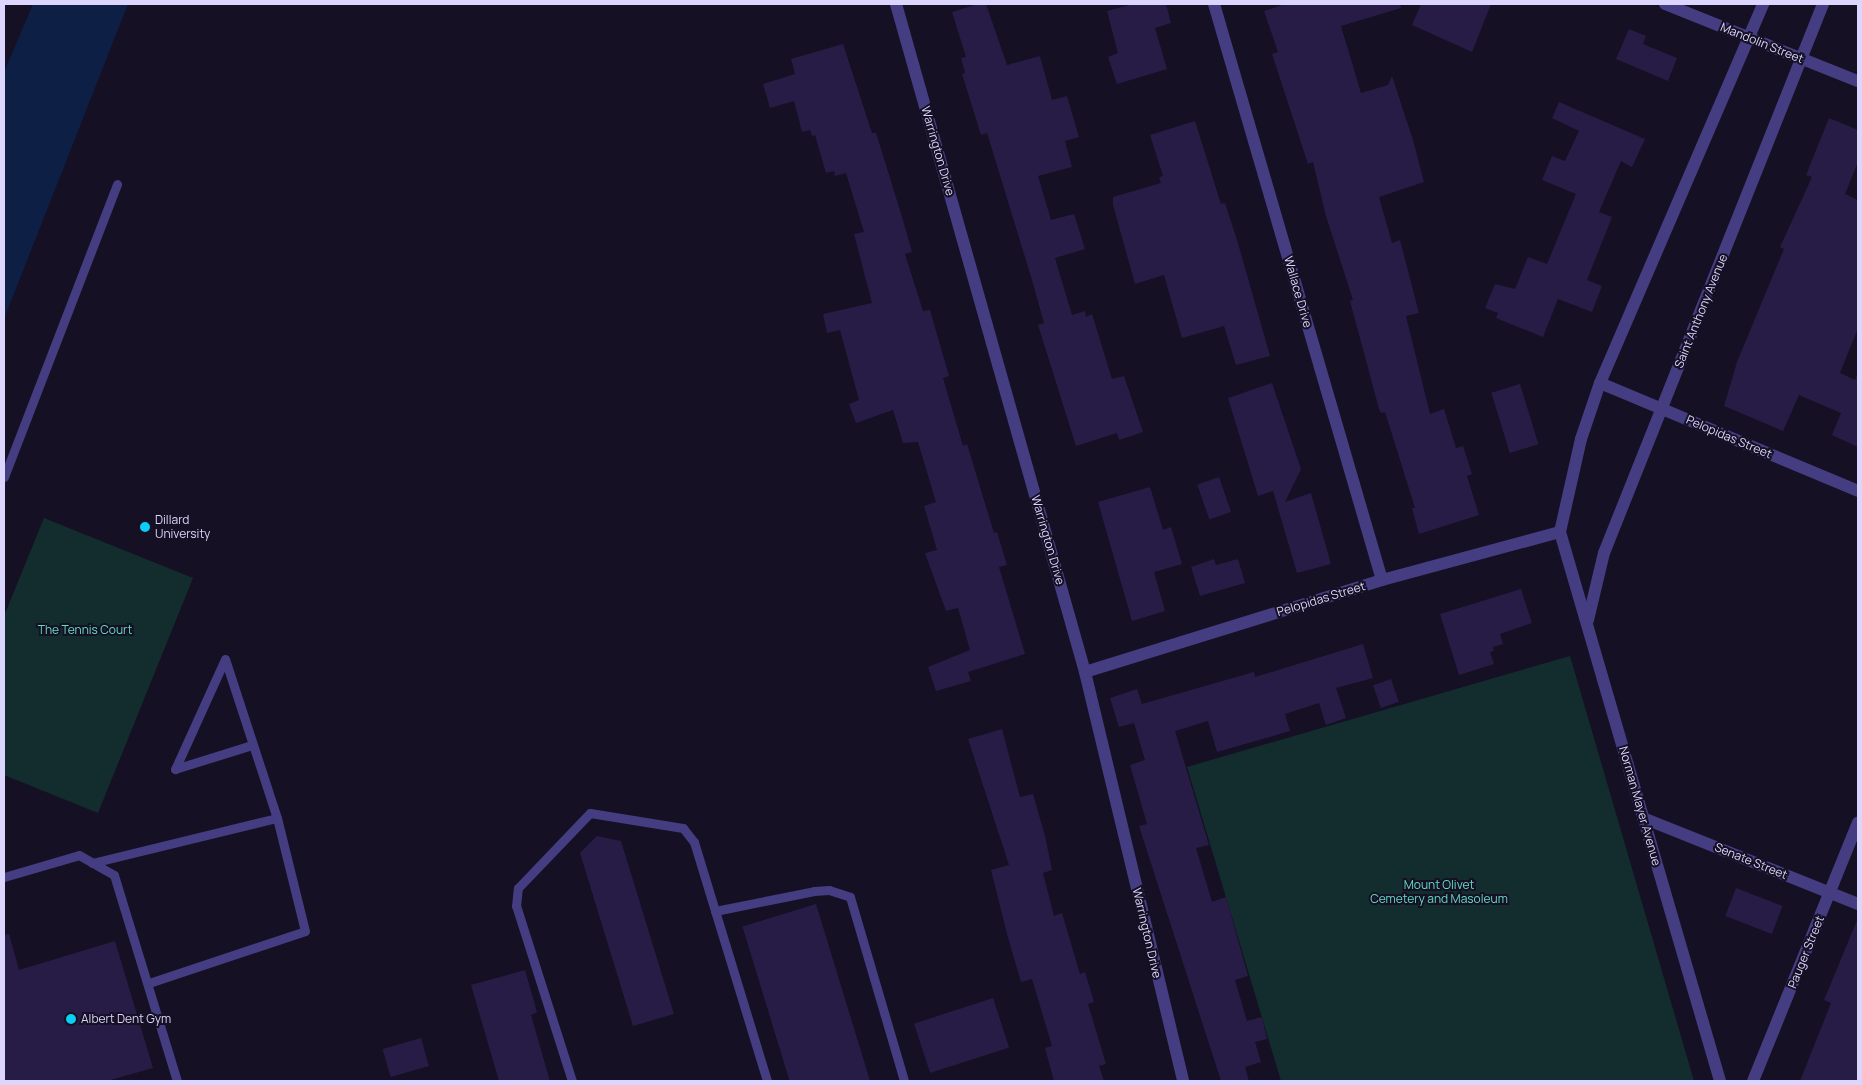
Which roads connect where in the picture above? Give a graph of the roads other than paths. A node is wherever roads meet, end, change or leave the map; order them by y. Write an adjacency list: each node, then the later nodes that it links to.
1 (896, 4): 17 (street, Warrington Drive)
2 (1214, 4): 15 (street, Wallace Drive)
3 (1665, 4): 6 (street, Mandolin Street)
4 (1763, 4): 6 (street)
5 (1823, 4): 7 (street, Saint Anthony Avenue)
6 (1750, 38): 7 (street, Mandolin Street); 10 (street)
7 (1801, 58): 8 (street, Mandolin Street); 11 (street, Saint Anthony Avenue)
8 (1858, 81)
9 (117, 184): 12 (lane)
10 (1600, 382): 11 (street, Pelopidas Street); 14 (street)
11 (1662, 409): 13 (street, Pelopidas Street); 16 (street, Saint Anthony Avenue)
12 (4, 477)
13 (1858, 491)
14 (1560, 532): 15 (street, Pelopidas Street); 16 (street, Norman Mayer Avenue)
15 (1382, 580): 17 (street, Pelopidas Street)
16 (1588, 620): 20 (street, Norman Mayer Avenue)
17 (1085, 672): 32 (street, Warrington Drive)
18 (252, 745): 18 (lane); 19 (lane)
19 (276, 818): 22 (lane); 27 (lane)
20 (1643, 818): 24 (street, Senate Street); 33 (street, Norman Mayer Avenue)
21 (1858, 822): 24 (street, Pauger Street)
22 (92, 863): 23 (lane); 27 (lane)
23 (4, 876)
24 (1830, 892): 25 (street, Senate Street); 34 (street, Pauger Street)
25 (1858, 904)
26 (715, 911): 29 (lane); 30 (lane); 31 (lane)
27 (149, 983): 28 (lane)
28 (177, 1081)
29 (572, 1081)
30 (767, 1081)
31 (904, 1081)
32 (1182, 1081)
33 (1720, 1081)
34 (1753, 1081)

